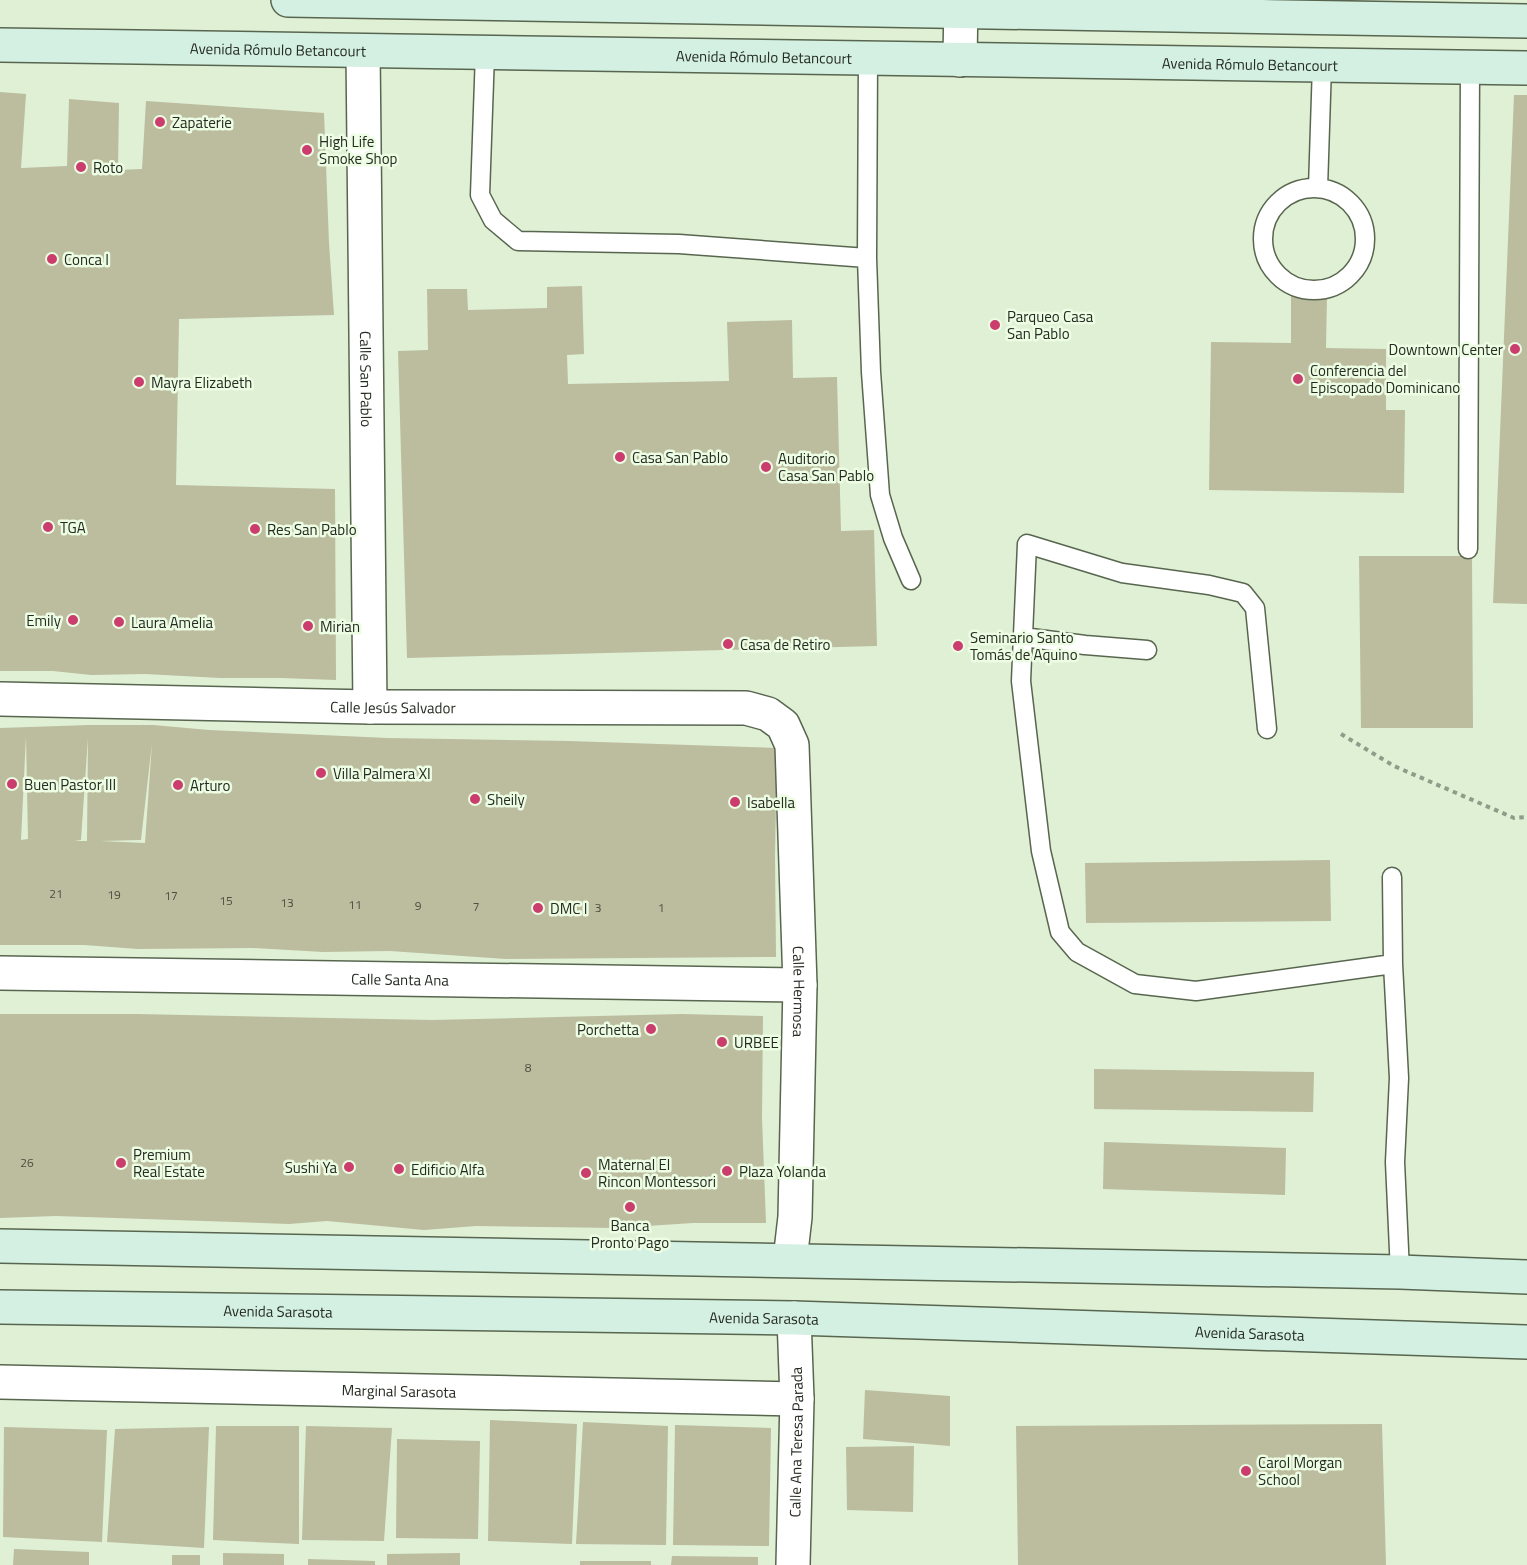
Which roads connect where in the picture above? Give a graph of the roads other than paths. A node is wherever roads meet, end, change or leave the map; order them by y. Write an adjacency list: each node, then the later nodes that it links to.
1 (288, 0): 2 (main road)
2 (858, 5): 3 (main road)
3 (961, 5): 4 (main road); 9 (street)
4 (1527, 21)
5 (0, 45): 6 (main road, Avenida Rómulo Betancourt)
6 (363, 51): 7 (main road, Avenida Rómulo Betancourt); 20 (street, Calle San Pablo)
7 (485, 53): 8 (main road, Avenida Rómulo Betancourt); 14 (lane)
8 (868, 58): 9 (main road, Avenida Rómulo Betancourt); 14 (lane)
9 (960, 60): 10 (main road, Avenida Rómulo Betancourt)
10 (1323, 65): 11 (main road, Avenida Rómulo Betancourt); 13 (lane)
11 (1470, 67): 12 (main road, Avenida Rómulo Betancourt); 15 (lane)
12 (1527, 68)
13 (1318, 188): 13 (lane)
14 (867, 258): 16 (lane)
15 (1467, 549)
16 (911, 580)
17 (1023, 637): 18 (lane); 22 (lane); 24 (lane)
18 (1147, 650)
19 (0, 699): 20 (street, Calle Jesús Salvador)
20 (370, 707): 21 (street, Calle Jesús Salvador)
21 (783, 725): 26 (street, Calle Hermosa)
22 (1267, 729)
23 (1392, 877): 24 (lane)
24 (1393, 964): 29 (lane)
25 (0, 973): 26 (street, Calle Santa Ana)
26 (800, 985): 28 (street, Calle Hermosa)
27 (0, 1246): 28 (main road)
28 (790, 1260): 29 (main road)
29 (1400, 1272): 30 (main road)
30 (1527, 1277)
31 (0, 1307): 32 (main road, Avenida Sarasota)
32 (795, 1318): 33 (main road, Avenida Sarasota); 35 (street, Calle Ana Teresa Parada)
33 (1527, 1342)
34 (0, 1382): 35 (street, Marginal Sarasota)
35 (797, 1399): 36 (street, Calle Ana Teresa Parada)
36 (793, 1565)

